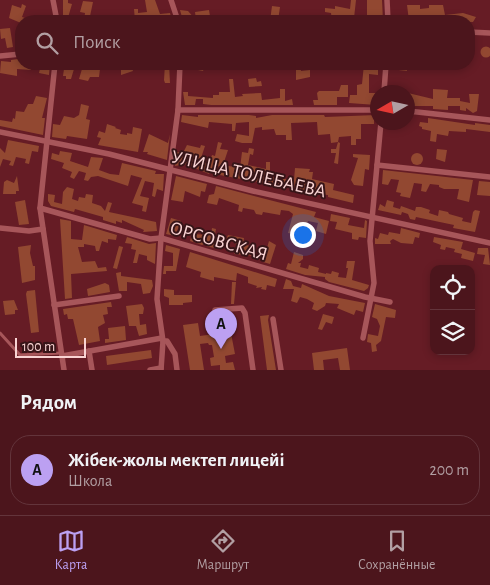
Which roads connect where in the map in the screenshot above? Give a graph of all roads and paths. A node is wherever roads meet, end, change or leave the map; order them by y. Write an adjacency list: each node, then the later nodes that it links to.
1 (53, 0): 4 (street)
2 (171, 0): 5 (street)
3 (387, 0): 6 (street)
4 (57, 15)
5 (176, 15)
6 (388, 15)
7 (475, 32): 8 (street)
8 (490, 33)
9 (15, 55): 10 (street)
10 (0, 56)
11 (54, 70): 21 (street)
12 (180, 70): 15 (street)
13 (386, 70): 14 (street)
14 (384, 85)
15 (178, 110): 16 (street); 23 (street)
16 (370, 110)
17 (415, 112): 18 (street)
18 (490, 120)
19 (380, 130): 22 (street)
20 (0, 132): 21 (street, УЛИЦА ТОЛЕБАЕВА)
21 (47, 140): 23 (street, УЛИЦА ТОЛЕБАЕВА); 25 (street)
22 (377, 165): 24 (street); 26 (street)
23 (171, 170): 26 (street, УЛИЦА ТОЛЕБАЕВА); 29 (street)
24 (490, 177)
25 (40, 208): 28 (street); 29 (street, ОРСОВСКАЯ)
26 (372, 217): 30 (street, УЛИЦА ТОЛЕБАЕВА); 32 (street)
27 (0, 228): 28 (street)
28 (43, 228): 34 (street)
29 (161, 238): 32 (street, ОРСОВСКАЯ); 39 (street)
30 (490, 243)
31 (119, 296): 34 (street)
32 (371, 299): 33 (street, ОРСОВСКАЯ); 38 (street)
33 (390, 302)
34 (54, 305): 41 (street)
35 (215, 310): 47 (street)
36 (273, 320): 48 (street)
37 (0, 334): 41 (lane)
38 (362, 338)
39 (162, 339): 40 (street); 42 (street); 46 (street)
40 (89, 351): 41 (street); 44 (street)
41 (62, 354): 43 (street)
42 (161, 369): 45 (street)
43 (64, 370)
44 (92, 370)
45 (150, 370)
46 (177, 370)
47 (252, 370)
48 (281, 370)

